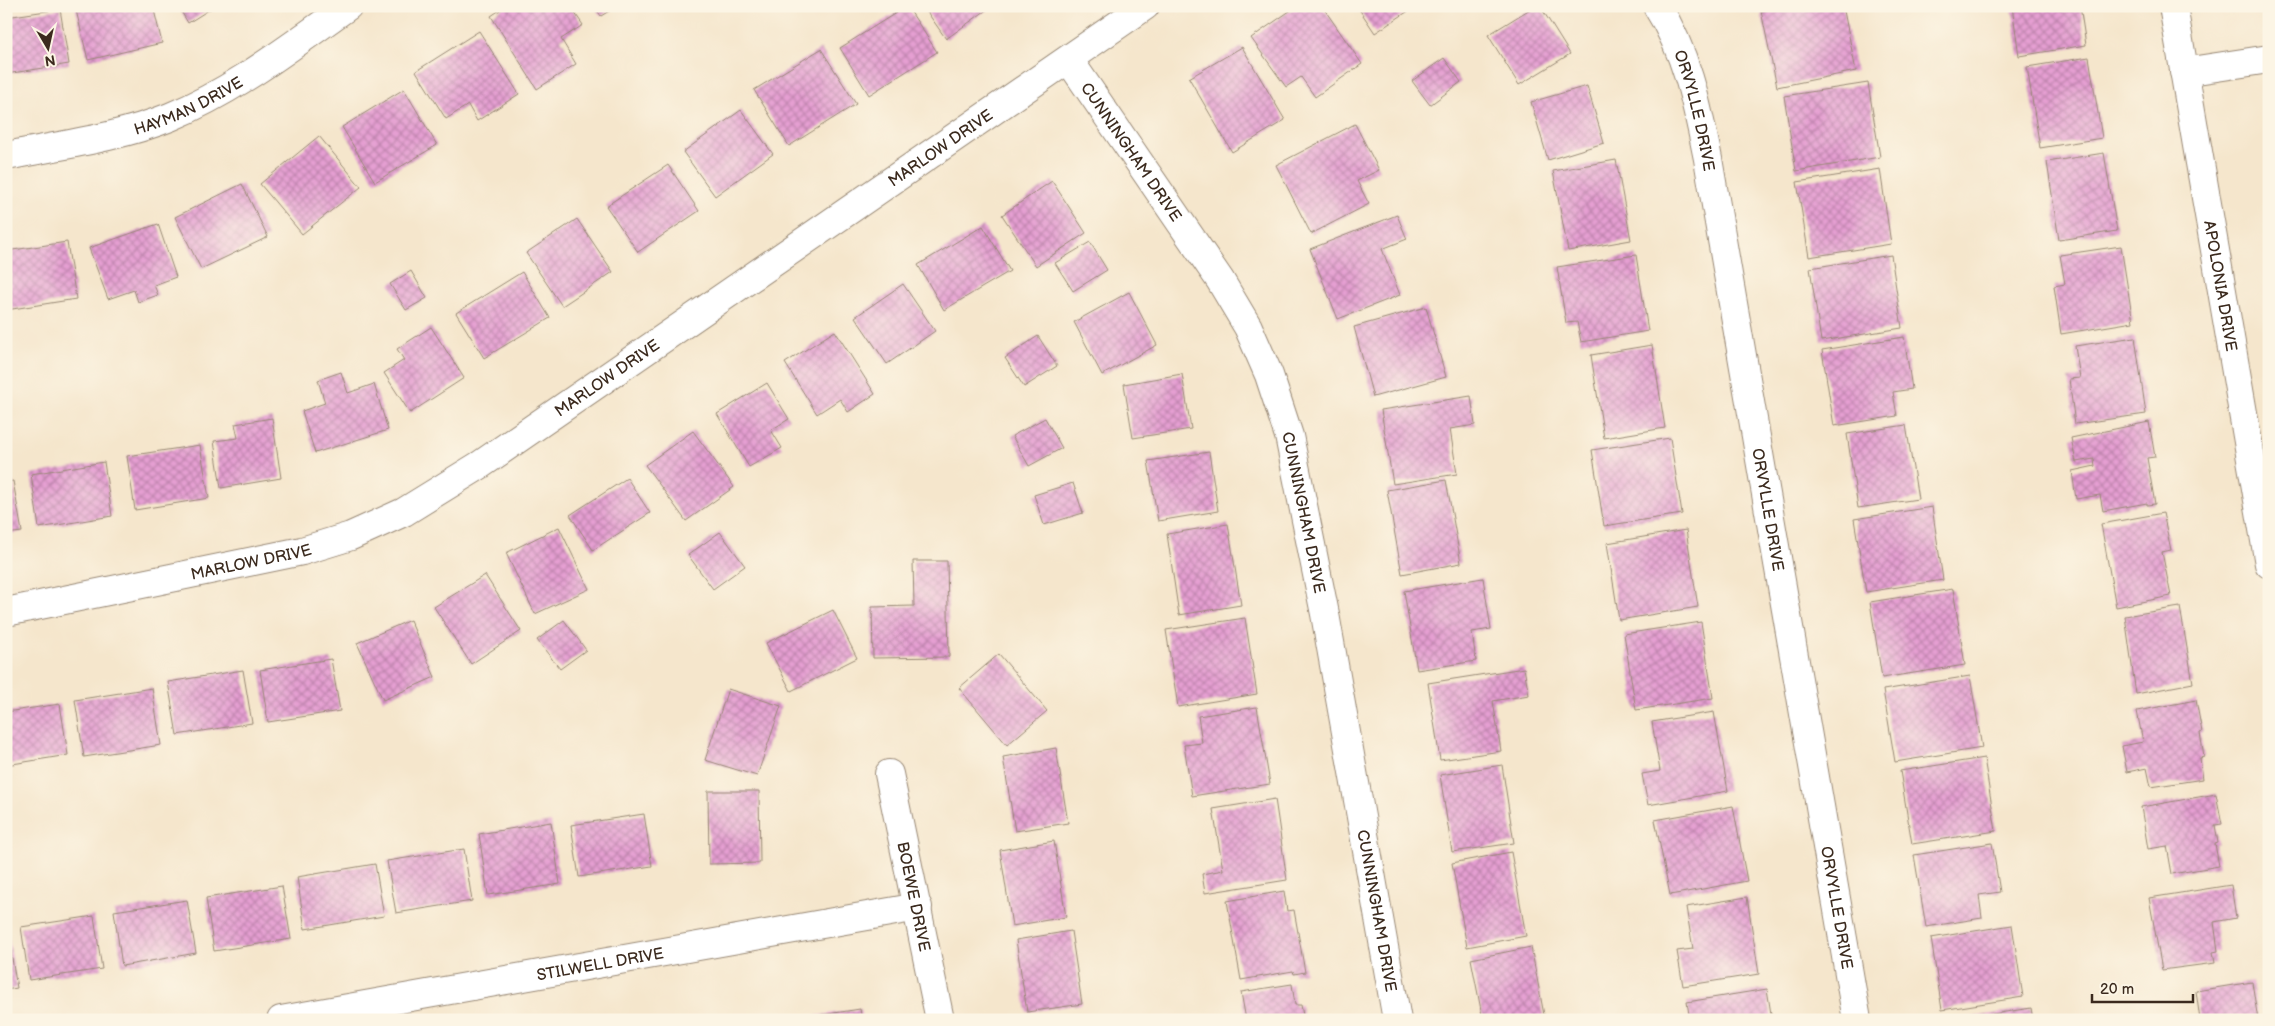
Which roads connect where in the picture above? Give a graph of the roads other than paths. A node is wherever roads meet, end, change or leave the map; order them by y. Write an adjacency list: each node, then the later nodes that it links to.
1 (348, 6): 8 (street, HAYMAN DRIVE)
2 (1145, 6): 6 (street, MARLOW DRIVE)
3 (1658, 6): 16 (street, ORVYLLE DRIVE)
4 (2173, 6): 7 (street, APOLONIA DRIVE)
5 (2269, 59): 7 (street)
6 (1070, 60): 10 (street, MARLOW DRIVE); 15 (street, CUNNINGHAM DRIVE)
7 (2184, 72): 9 (street, APOLONIA DRIVE)
8 (6, 156)
9 (2269, 564)
10 (6, 612)
11 (889, 774): 12 (street, BOEWE DRIVE)
12 (918, 907): 13 (street, STILWELL DRIVE); 14 (street, BOEWE DRIVE)
13 (281, 1020)
14 (940, 1020)
15 (1397, 1020)
16 (1857, 1020)

